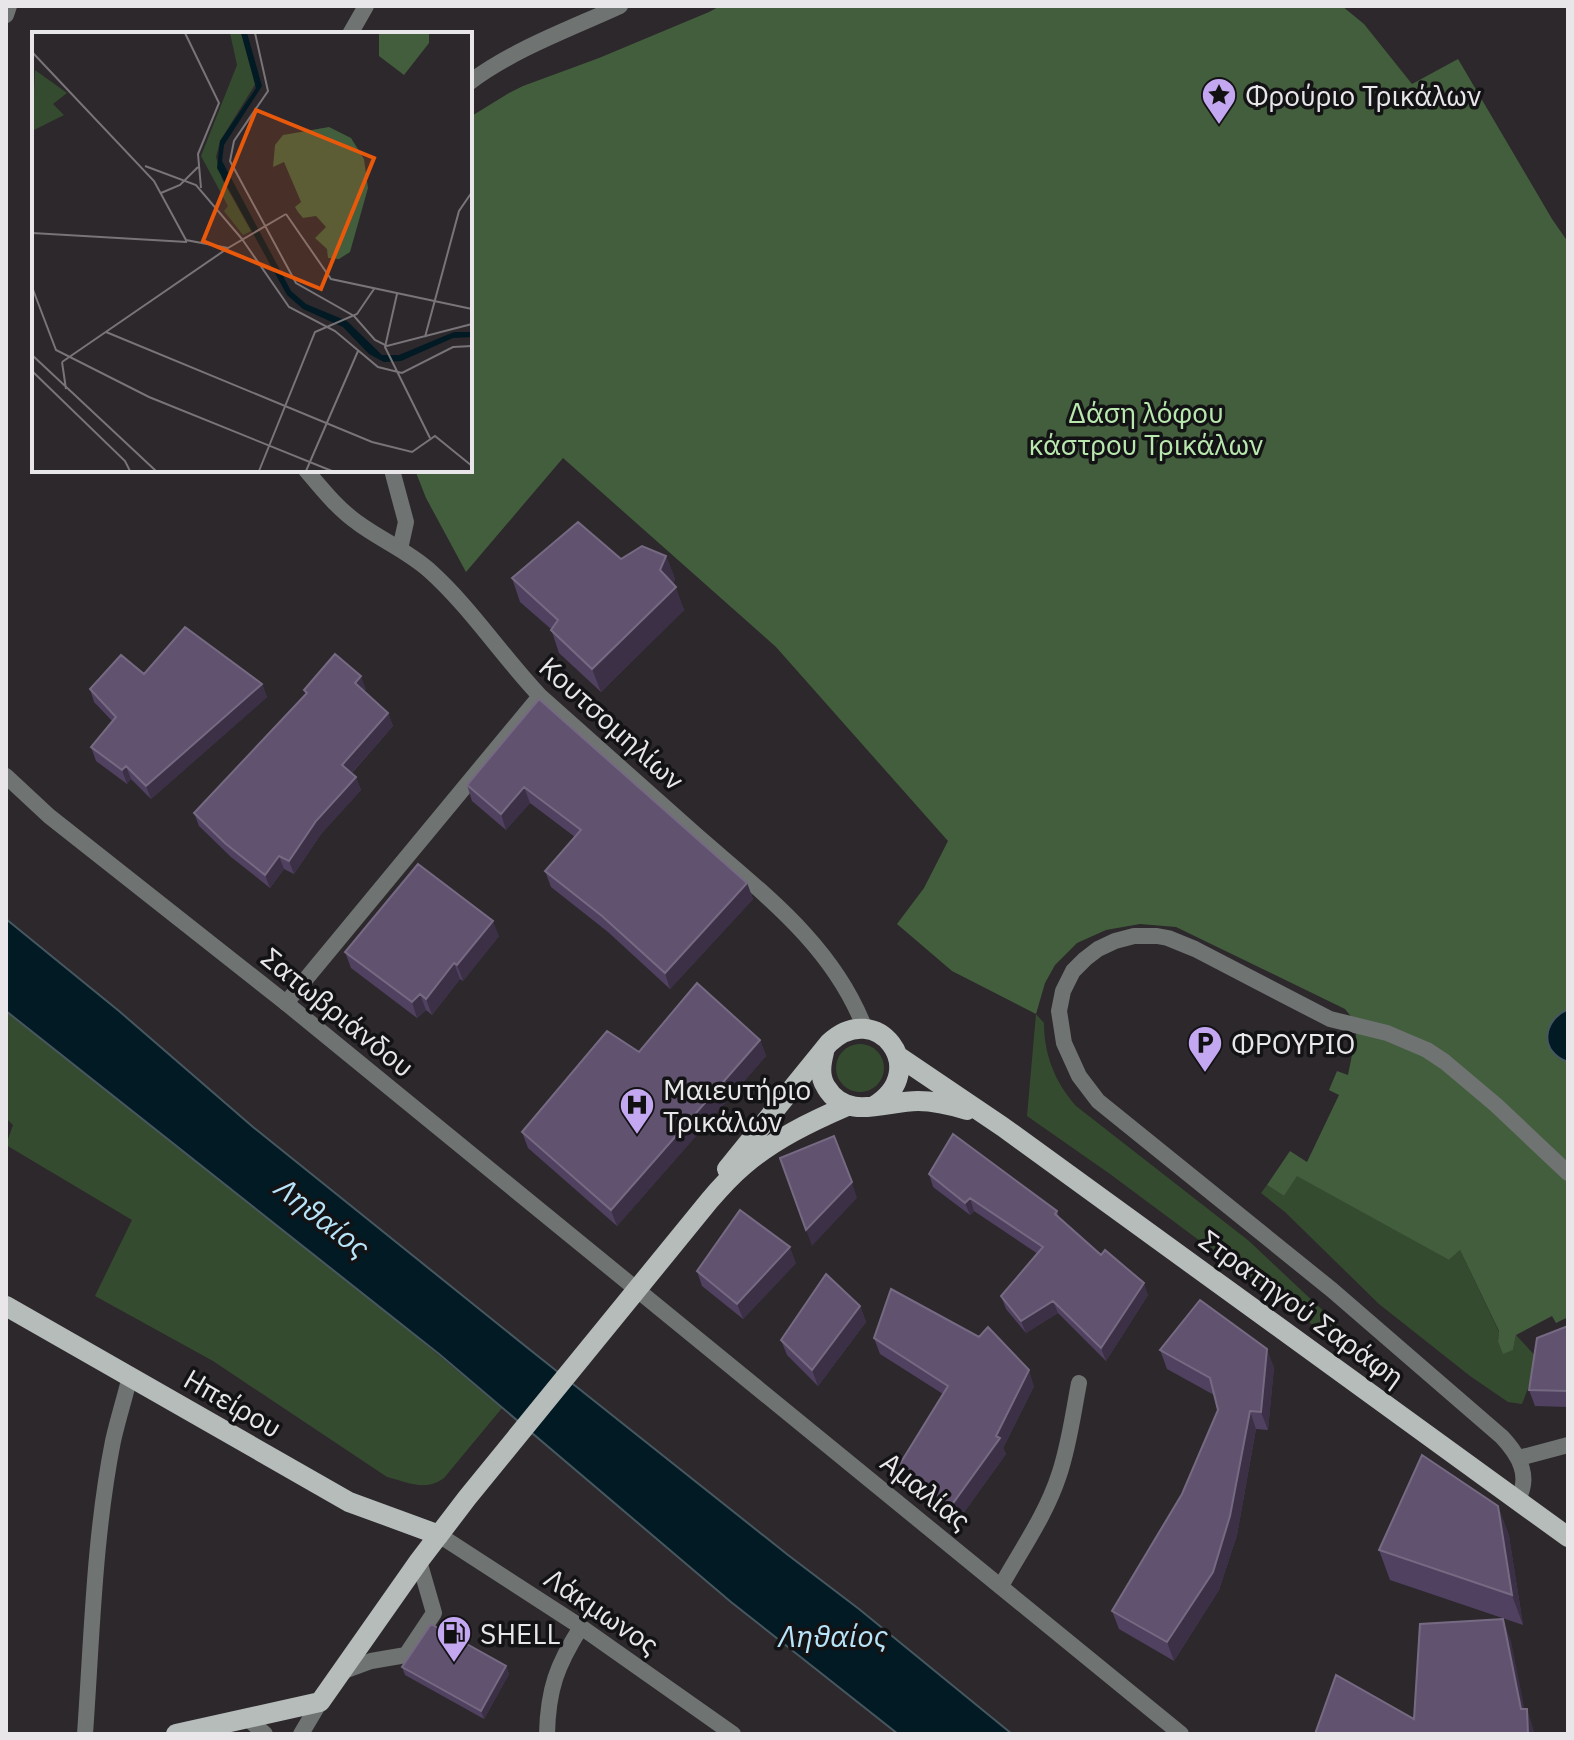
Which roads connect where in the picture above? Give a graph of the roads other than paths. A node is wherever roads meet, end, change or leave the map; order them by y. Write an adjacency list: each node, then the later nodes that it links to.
1 (9, 6): 4 (street)
2 (620, 6): 6 (street)
3 (364, 7): 5 (street)
4 (6, 15)
5 (351, 32)
6 (472, 81)
7 (308, 472): 9 (street, Κουτσομηλίων)
8 (393, 472): 9 (street)
9 (400, 549): 10 (street, Κουτσομηλίων)
10 (540, 696): 12 (street); 13 (street, Κουτσομηλίων)
11 (6, 776): 12 (street, Σατωβριάνδου)
12 (286, 1003): 21 (street, Σατωβριάνδου)
13 (865, 1029): 14 (main road); 15 (main road)
14 (825, 1049): 16 (main road); 20 (main road)
15 (898, 1056): 17 (main road); 18 (main road)
16 (847, 1106): 17 (main road); 20 (main road)
17 (874, 1106): 18 (main road)
18 (1003, 1127): 27 (main road, Στρατηγού Σαράφη)
19 (1568, 1173): 26 (street)
20 (709, 1201): 21 (main road)
21 (638, 1289): 28 (main road); 31 (street, Αμαλίας)
22 (6, 1306): 23 (main road, Ηπείρου)
23 (130, 1376): 28 (main road, Ηπείρου); 36 (street)
24 (1079, 1383): 31 (street)
25 (1568, 1445): 26 (street)
26 (1519, 1458): 27 (street)
27 (1518, 1499): 29 (main road, Στρατηγού Σαράφη)
28 (439, 1535): 30 (main road); 32 (street, Λάκμωνος)
29 (1568, 1537)
30 (419, 1561): 33 (main road); 33 (street)
31 (1001, 1586): 42 (street, Αμαλίας)
32 (581, 1627): 40 (street); 41 (street, Λάκμωνος)
33 (341, 1672): 34 (main road)
34 (320, 1702): 35 (main road); 39 (street)
35 (247, 1718): 37 (main road); 38 (street)
36 (85, 1734)
37 (176, 1734)
38 (265, 1734)
39 (301, 1734)
40 (547, 1734)
41 (733, 1734)
42 (1181, 1734)

